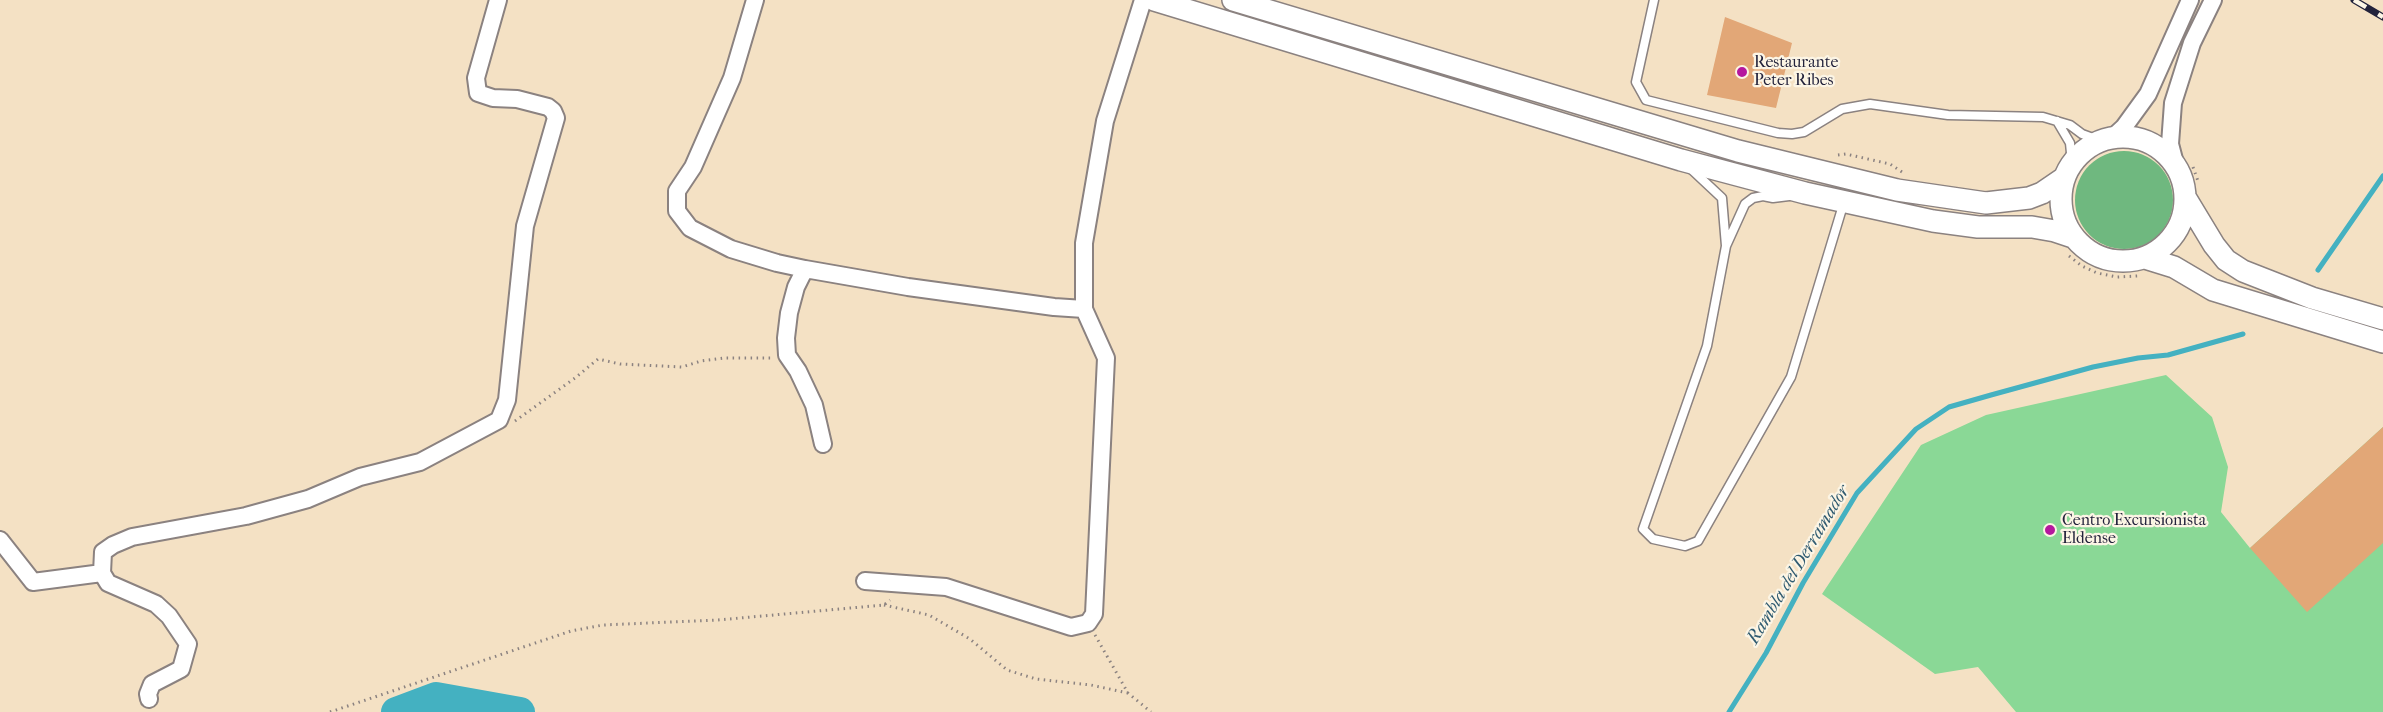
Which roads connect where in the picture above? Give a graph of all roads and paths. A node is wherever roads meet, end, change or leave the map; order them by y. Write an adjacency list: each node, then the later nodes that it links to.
1 (498, 0): 25 (street)
2 (755, 0): 20 (street)
3 (1143, 0): 21 (street)
4 (1154, 0): 11 (street)
5 (1233, 0): 13 (street)
6 (1654, 0): 9 (lane)
7 (2190, 0): 10 (street)
8 (2213, 0): 12 (street)
9 (2057, 120): 10 (lane); 13 (lane)
10 (2106, 139): 12 (street); 13 (street)
11 (1681, 159): 14 (street); 18 (lane)
12 (2184, 165): 15 (path); 15 (street)
13 (2066, 173): 17 (street)
14 (1805, 193): 16 (street); 18 (lane)
15 (2193, 194): 19 (street); 22 (street)
16 (1845, 201): 17 (street); 18 (lane)
17 (2068, 244): 19 (street); 19 (path)
18 (1726, 246)
19 (2145, 267): 24 (street)
20 (805, 269): 21 (street); 23 (street)
21 (1084, 309): 32 (street)
22 (2383, 319)
23 (786, 338): 25 (path); 26 (street)
24 (2383, 342)
25 (499, 420): 28 (street)
26 (823, 444)
27 (0, 540): 28 (street)
28 (102, 573): 34 (street)
29 (865, 581): 30 (street)
30 (910, 584): 31 (path); 32 (street)
31 (884, 605): 33 (path); 35 (path)
32 (1088, 623): 33 (path)
33 (1128, 693): 36 (path)
34 (149, 699)
35 (330, 712)
36 (1151, 712)

